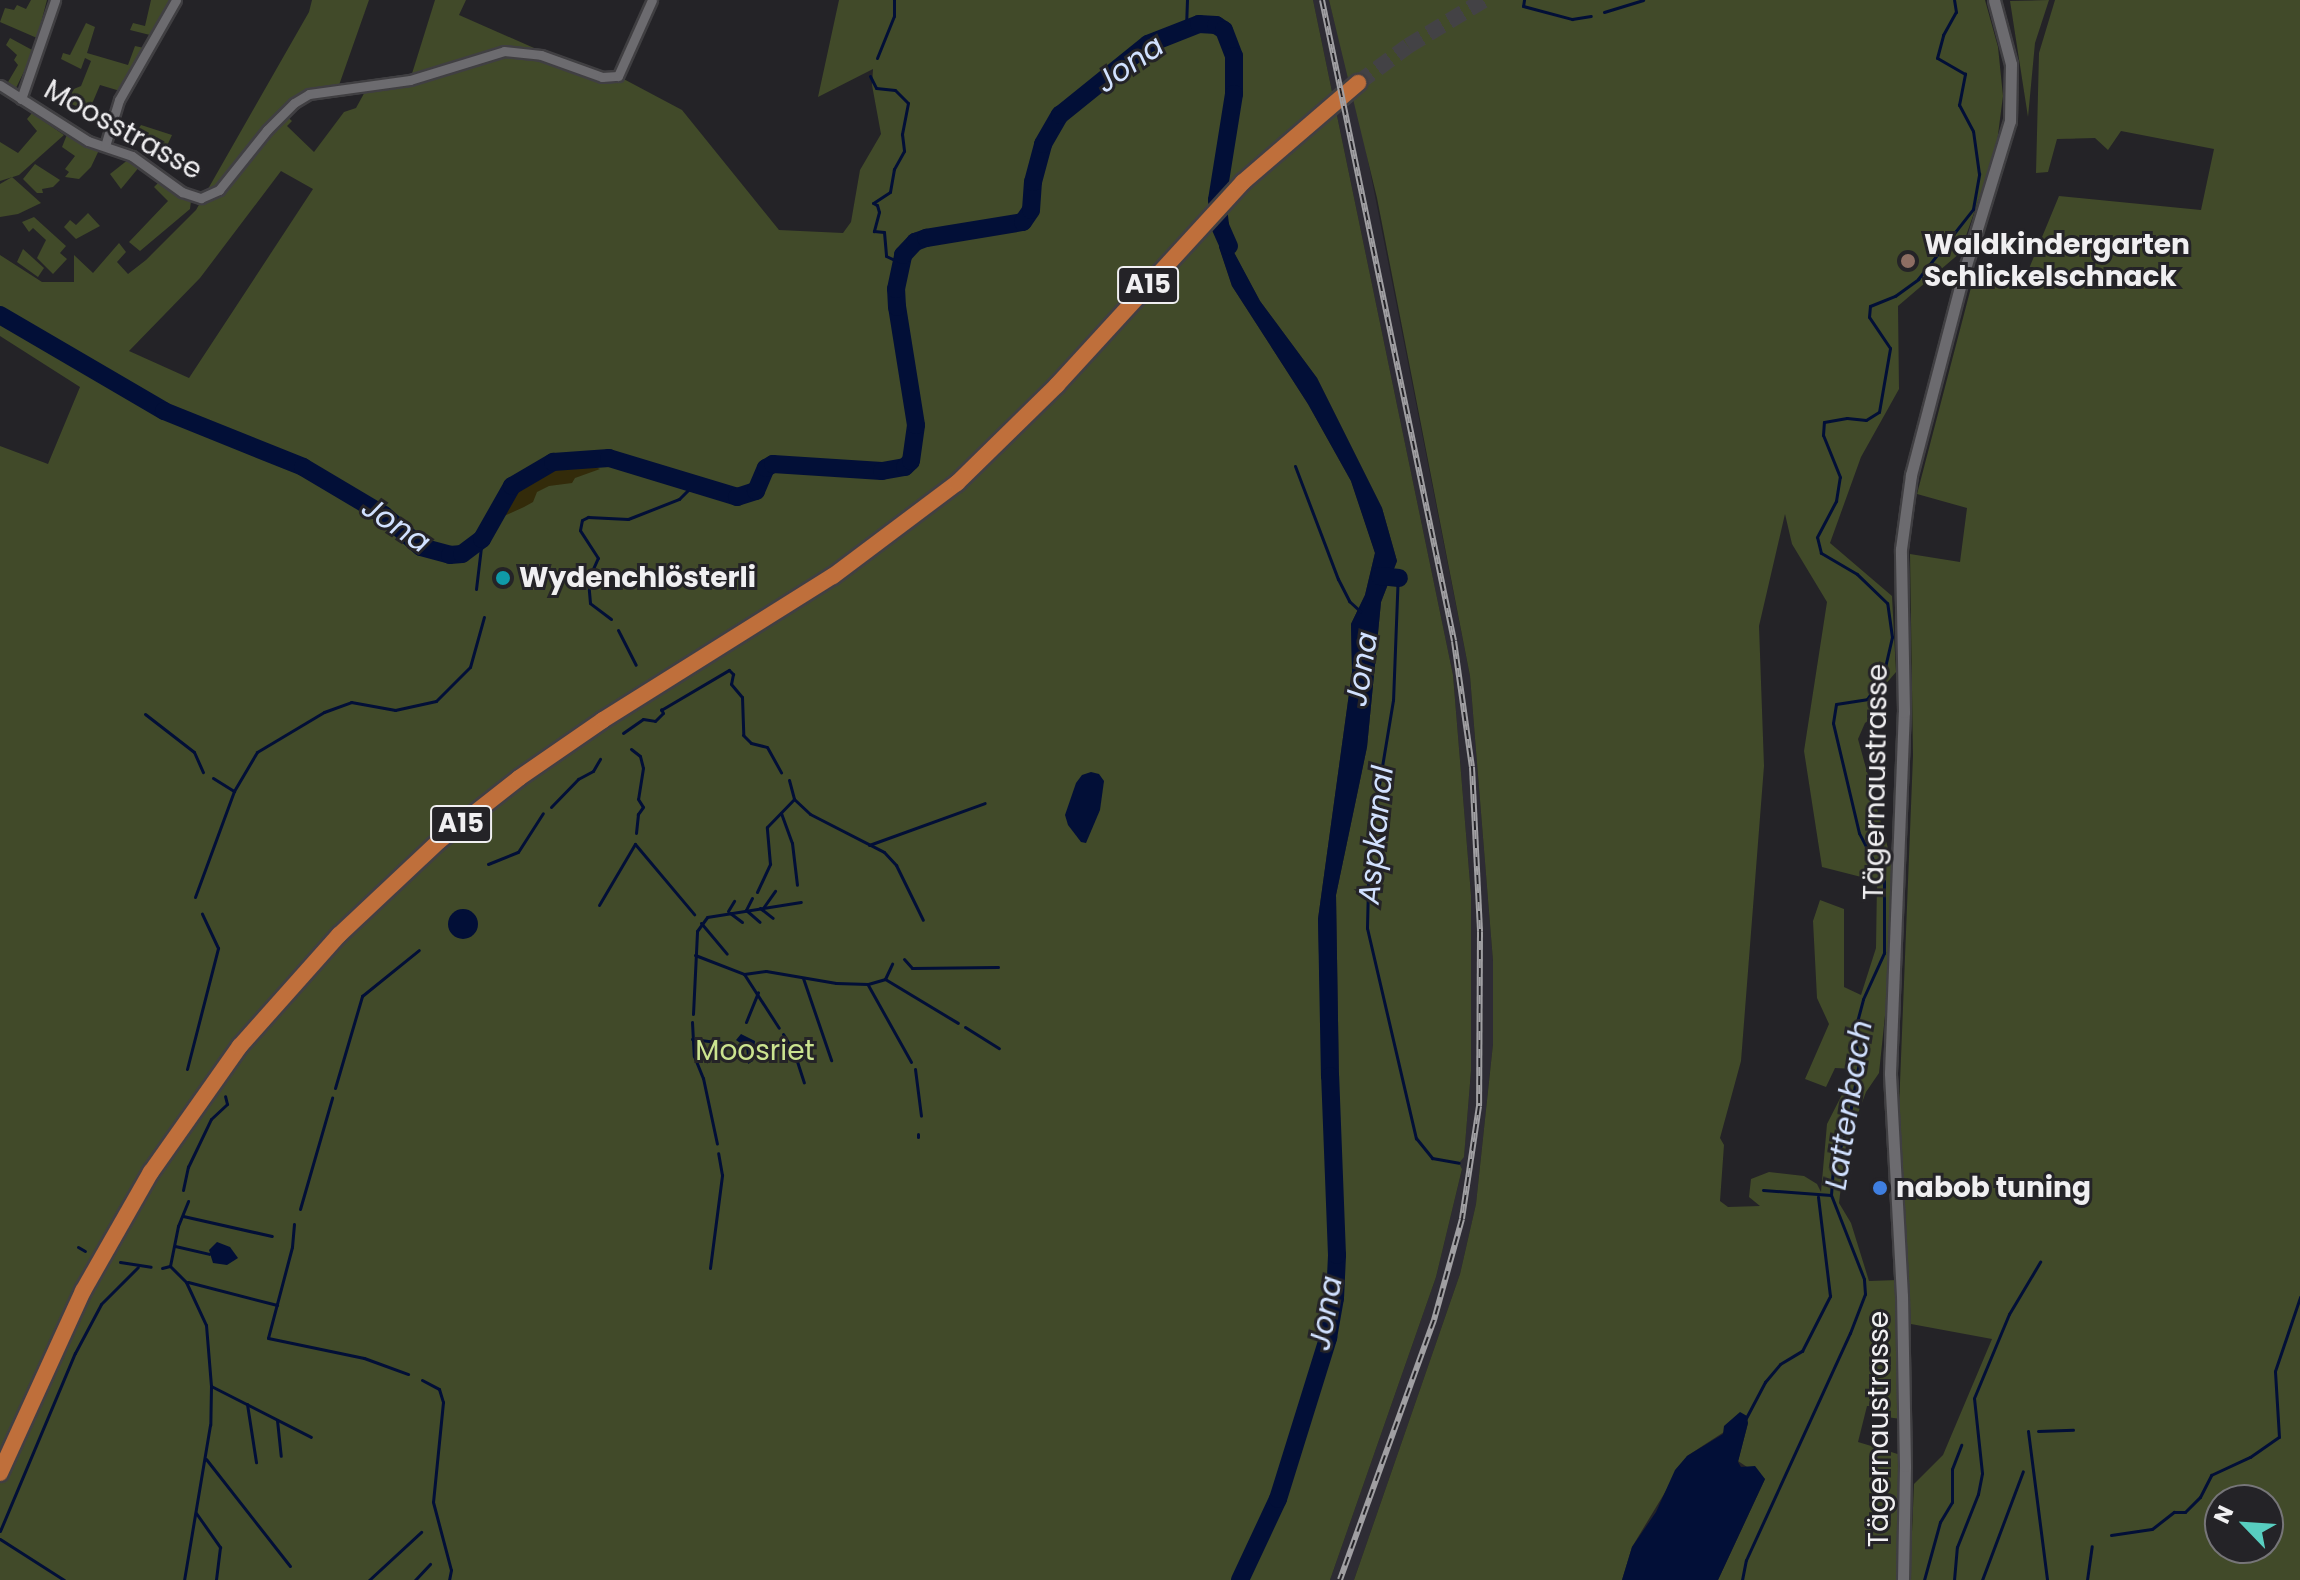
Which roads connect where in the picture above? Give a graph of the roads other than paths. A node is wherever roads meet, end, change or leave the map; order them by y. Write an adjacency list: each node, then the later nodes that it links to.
1 (55, 0): 7 (street)
2 (176, 0): 8 (street)
3 (652, 0): 8 (street, Moosstrasse)
4 (1994, 0): 10 (street, Tägernaustrasse)
5 (1358, 83): 9 (highway, A15)
6 (0, 85): 7 (street, Moosstrasse)
7 (21, 99): 8 (street, Moosstrasse)
8 (105, 146)
9 (0, 1473)
10 (1903, 1580)

